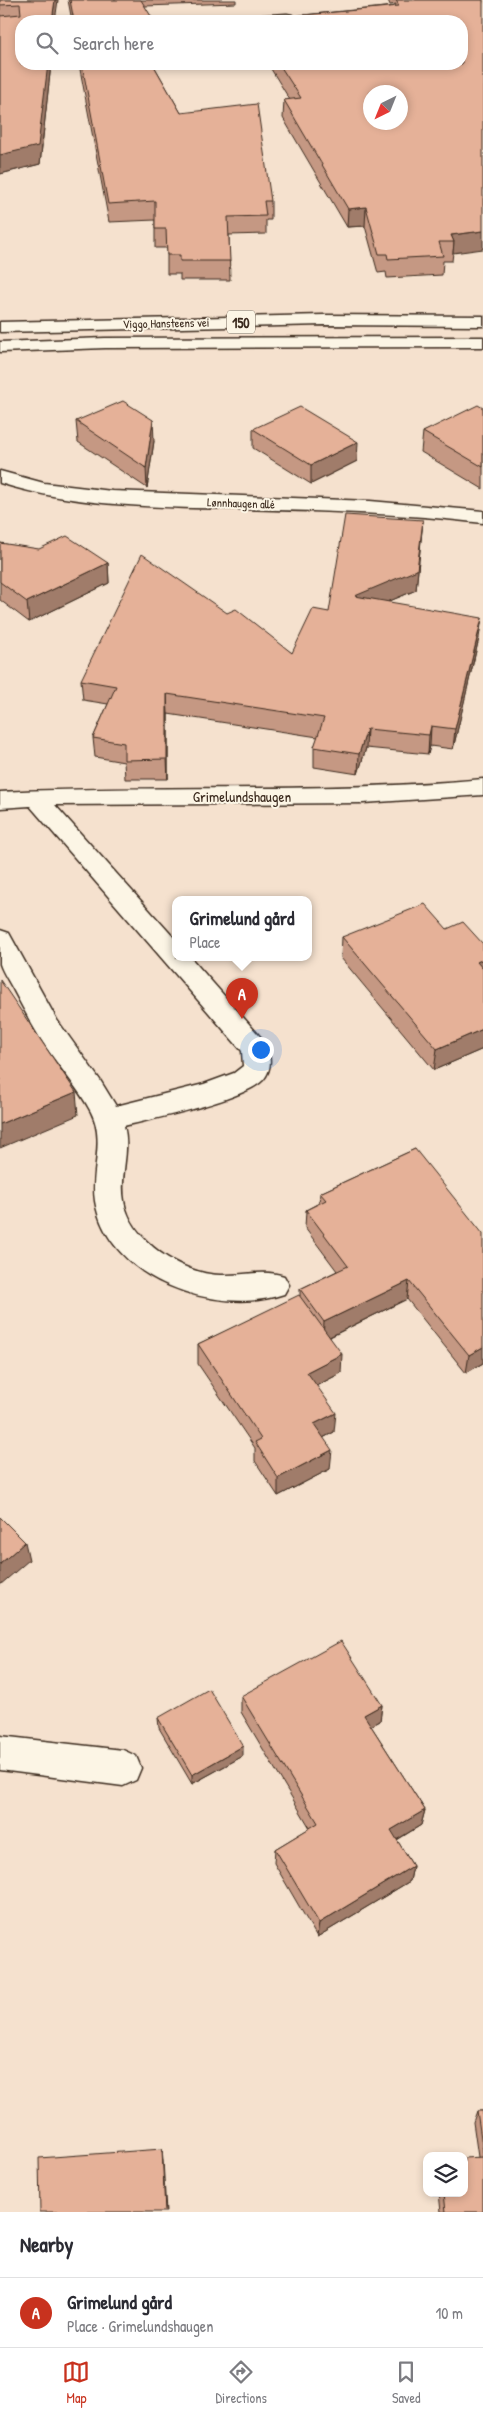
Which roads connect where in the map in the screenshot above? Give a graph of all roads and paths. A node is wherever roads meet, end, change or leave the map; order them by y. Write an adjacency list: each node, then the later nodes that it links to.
1 (483, 321): 2 (main road, Viggo Hansteens vei / 150)
2 (0, 327)
3 (483, 342): 4 (main road, Viggo Hansteens vei / 150)
4 (0, 347)
5 (0, 477): 6 (main road, Lønnhaugen allé)
6 (483, 517)
7 (483, 787): 8 (main road, Grimelundshaugen)
8 (36, 798): 9 (main road, Grimelundshaugen); 11 (main road)
9 (0, 800)
10 (0, 939): 13 (main road)
11 (172, 953)
12 (179, 961): 13 (main road)
13 (108, 1119): 14 (main road)
14 (274, 1285)
15 (0, 1753): 16 (main road)
16 (123, 1768)

